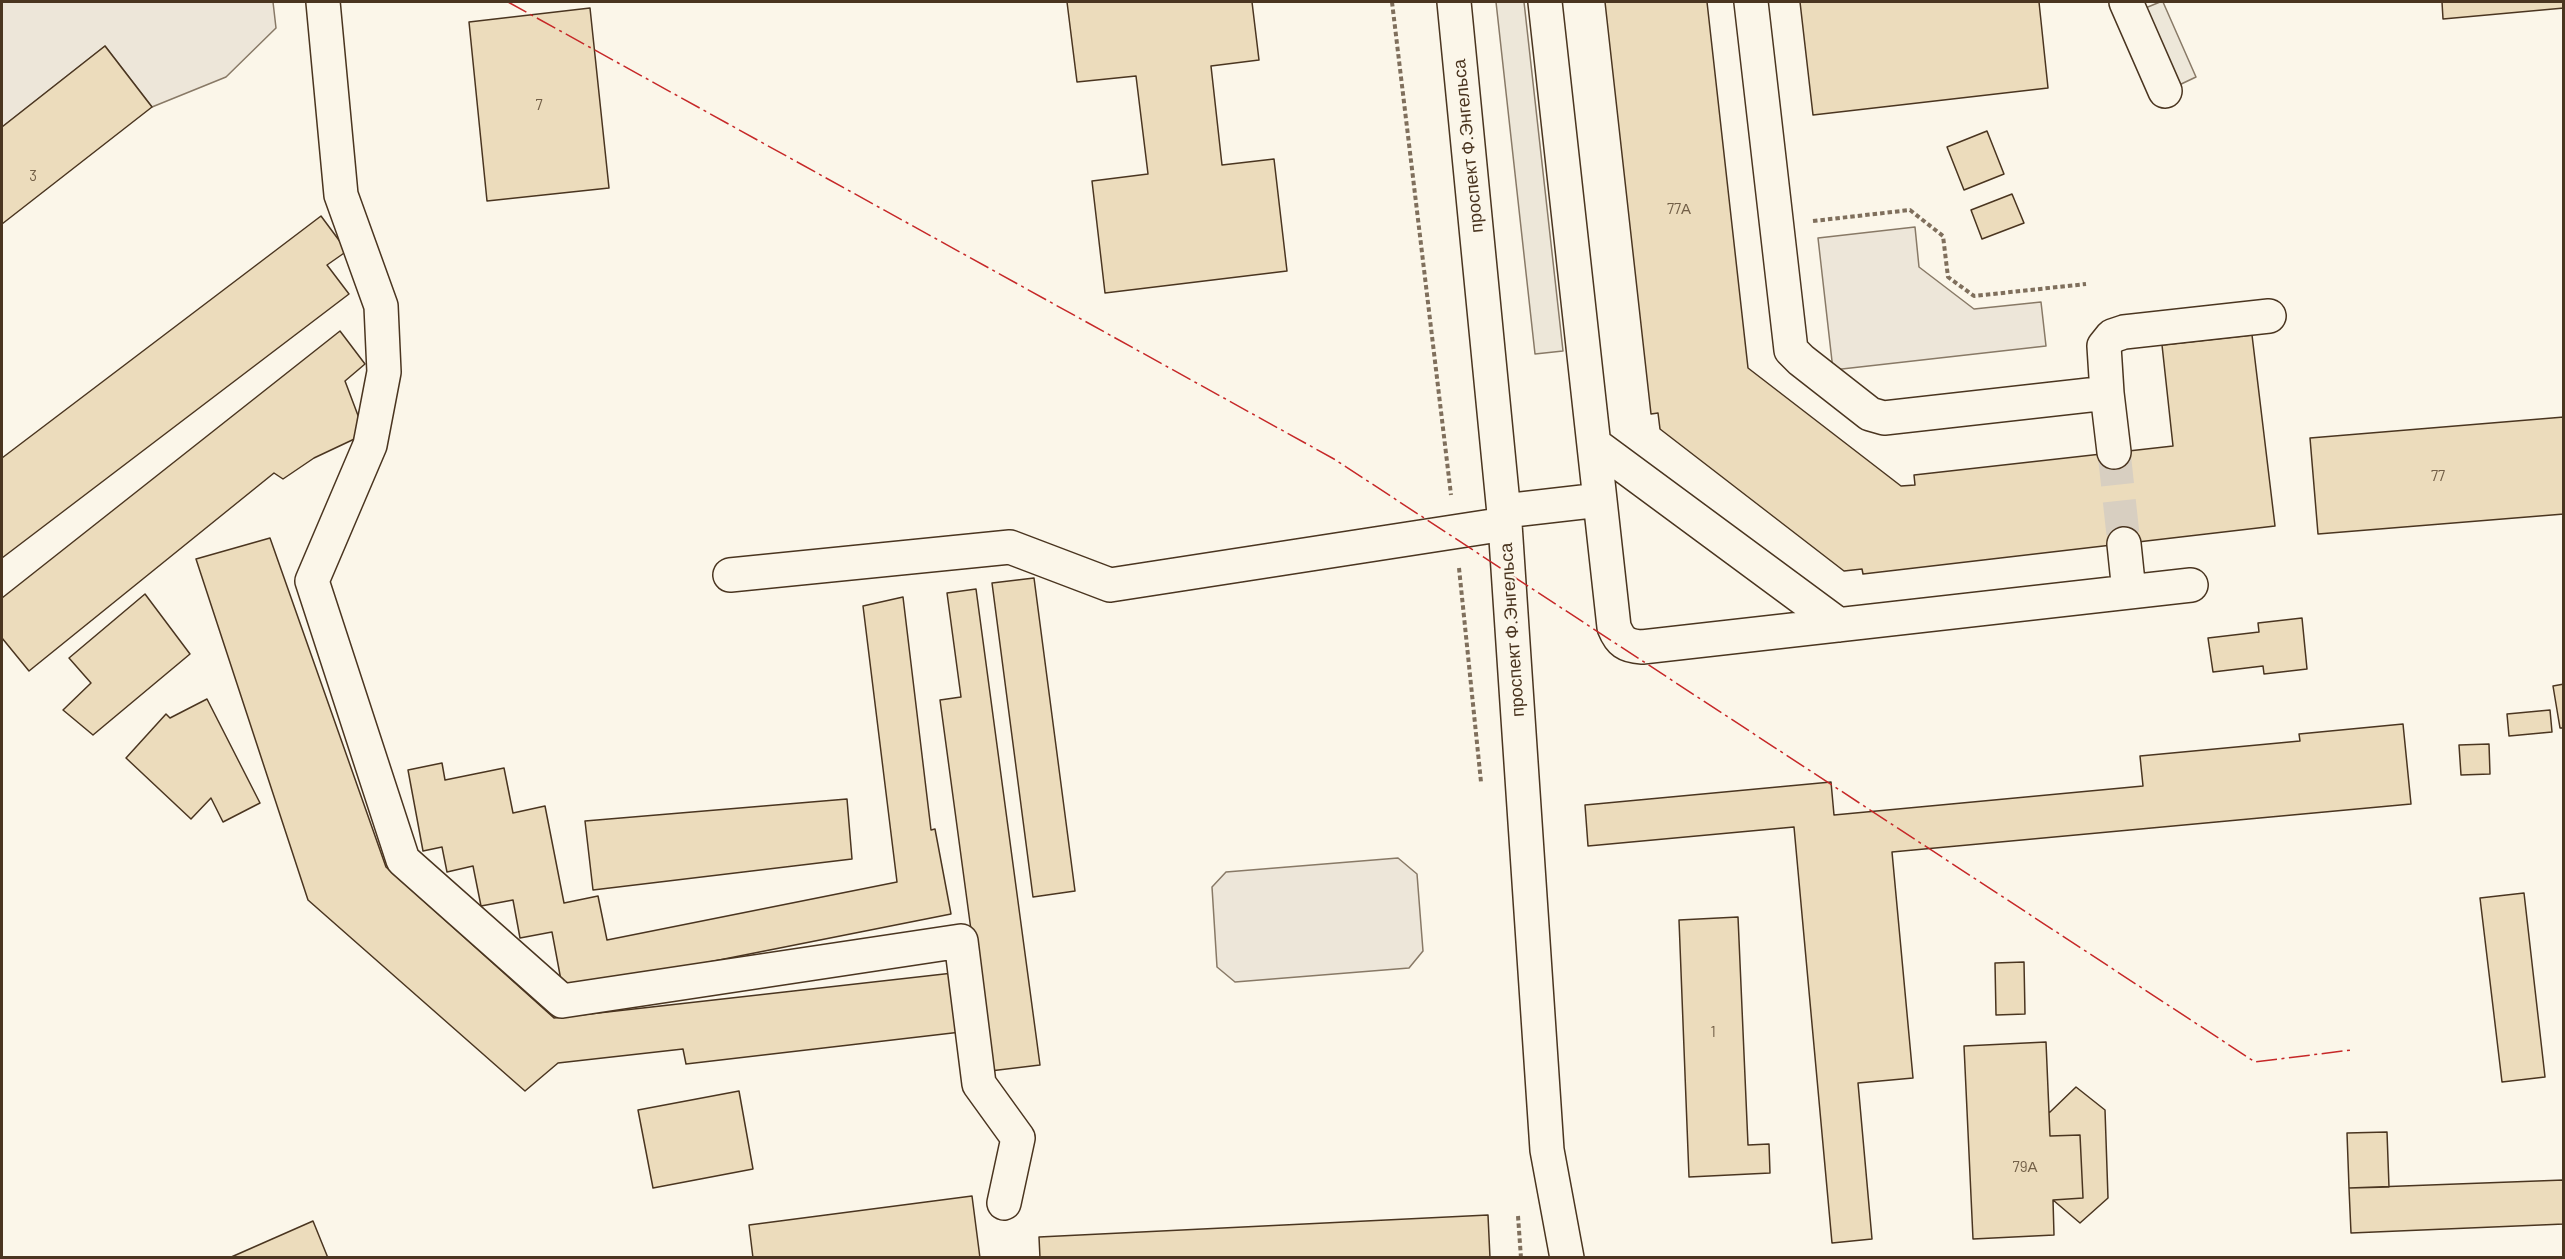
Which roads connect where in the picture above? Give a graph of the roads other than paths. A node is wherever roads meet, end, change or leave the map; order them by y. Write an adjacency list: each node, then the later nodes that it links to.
1 (322, 2): 18 (street)
2 (1454, 2): 12 (street, проспект Ф.Энгельса)
3 (1545, 2): 9 (street)
4 (1751, 2): 8 (street)
5 (2126, 2): 6 (street)
6 (2165, 91)
7 (2269, 316): 8 (street)
8 (2107, 393): 10 (street)
9 (1594, 444): 11 (street); 17 (street)
10 (2114, 452)
11 (1600, 500): 12 (street); 17 (street)
12 (1504, 518): 14 (street); 19 (street, проспект Ф.Энгельса)
13 (2124, 544): 16 (street)
14 (730, 575)
15 (2191, 585): 16 (street)
16 (2129, 592): 17 (street)
17 (1839, 625)
18 (1004, 1203)
19 (1567, 1257)

